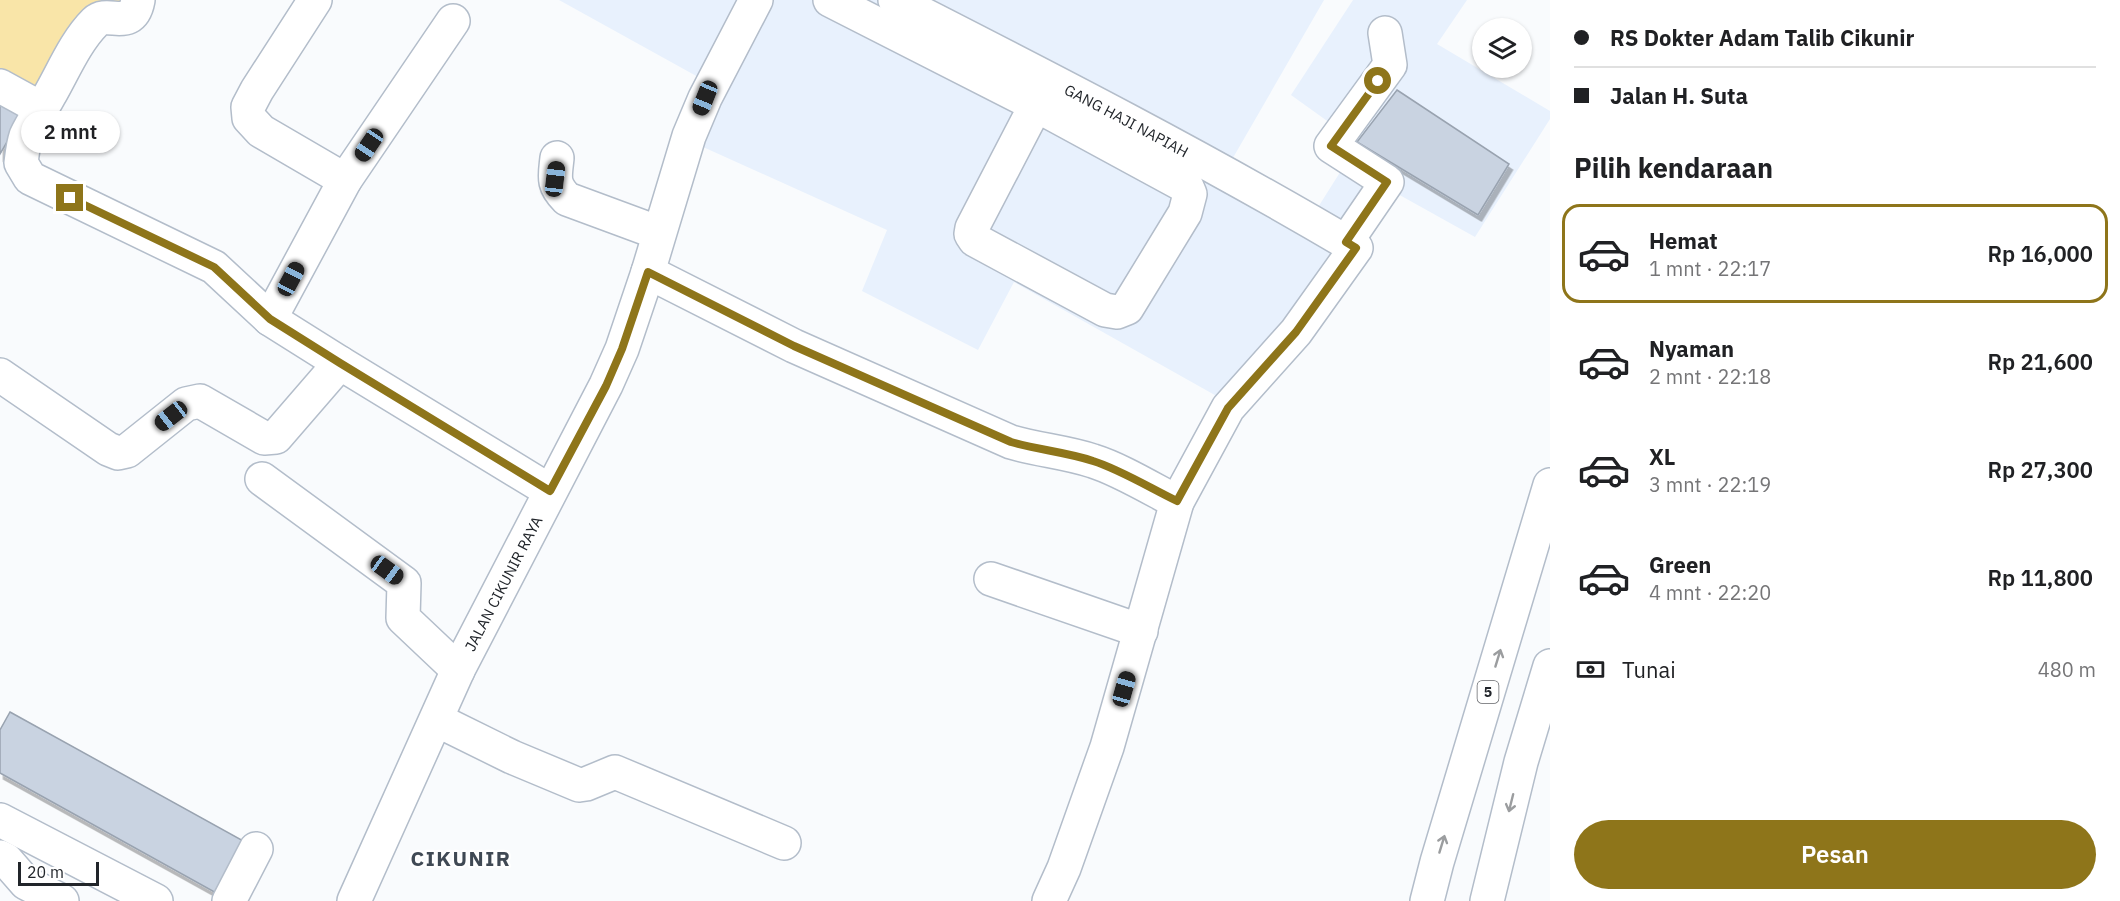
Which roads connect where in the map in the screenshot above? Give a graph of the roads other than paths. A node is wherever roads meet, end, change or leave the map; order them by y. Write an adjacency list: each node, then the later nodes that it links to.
1 (138, 0): 10 (main road)
2 (315, 0): 12 (main road)
3 (756, 0): 13 (main road, JALAN CIKUNIR RAYA)
4 (830, 0): 9 (main road)
5 (895, 0): 14 (main road, GANG HAJI NAPIAH)
6 (453, 21): 12 (main road)
7 (1385, 33): 14 (main road)
8 (0, 86): 10 (main road)
9 (1036, 105): 9 (main road)
10 (42, 109): 16 (main road)
11 (557, 158): 13 (main road)
12 (345, 180): 16 (main road)
13 (659, 233): 15 (main road, JALAN CIKUNIR RAYA)
14 (1351, 245): 22 (main road)
15 (648, 272): 21 (main road, JALAN CIKUNIR RAYA); 22 (main road)
16 (270, 319): 17 (main road)
17 (340, 363): 18 (main road); 21 (main road)
18 (0, 375)
19 (262, 479): 26 (main road)
20 (1550, 484): 39 (main road, 5, one-way to 20)
21 (550, 491): 26 (main road, JALAN CIKUNIR RAYA)
22 (1177, 501): 24 (main road)
23 (991, 579): 24 (main road)
24 (1141, 632): 38 (main road)
25 (1550, 666): 29 (main road)
26 (459, 670): 28 (main road, JALAN CIKUNIR RAYA)
27 (1550, 716): 29 (main road)
28 (437, 720): 31 (main road); 34 (main road, JALAN CIKUNIR RAYA)
29 (1521, 762): 40 (main road, one-way to 40)
30 (0, 820): 36 (main road)
31 (784, 843)
32 (256, 849): 37 (main road)
33 (0, 857): 35 (main road)
34 (364, 897)
35 (62, 901)
36 (156, 901)
37 (229, 901)
38 (1049, 901)
39 (1428, 901)
40 (1486, 901)

